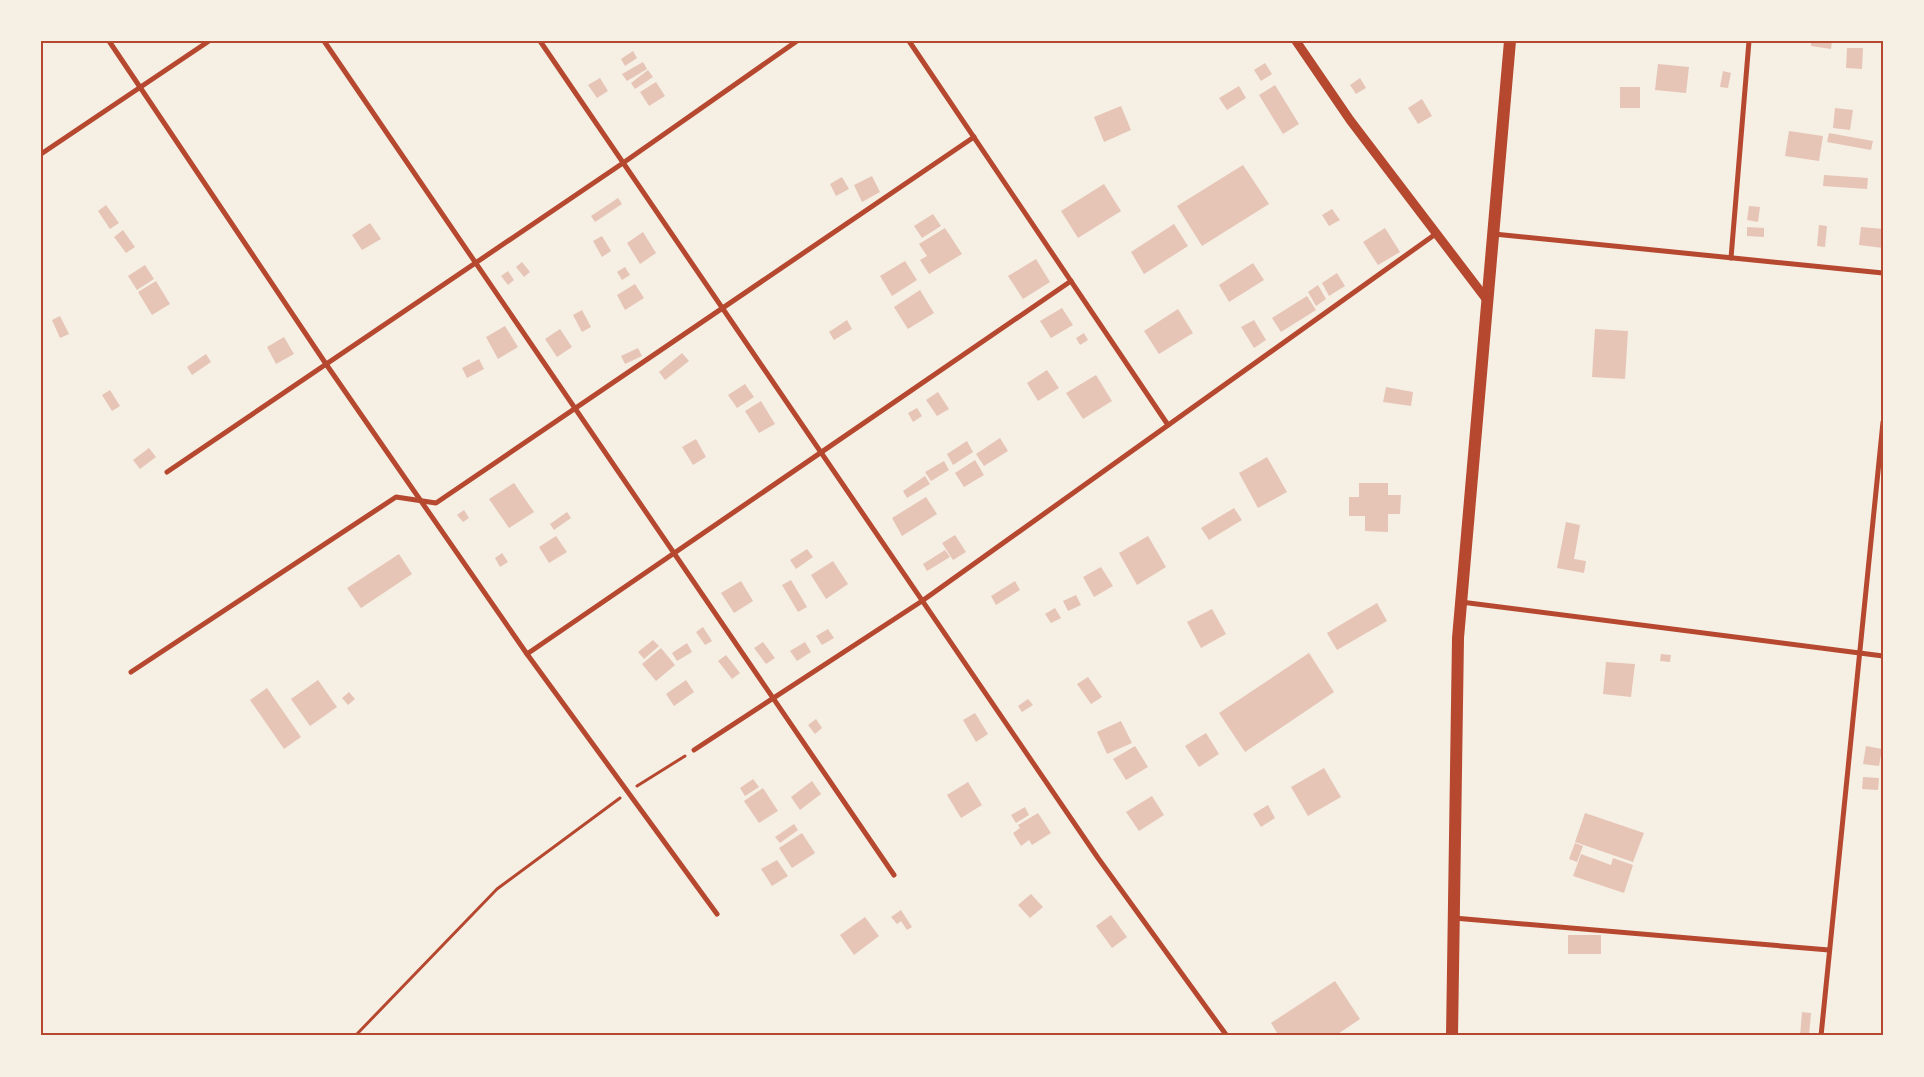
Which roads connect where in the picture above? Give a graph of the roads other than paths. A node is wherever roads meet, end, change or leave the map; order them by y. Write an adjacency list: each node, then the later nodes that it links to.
1 (109, 41): 10 (street)
2 (209, 41): 10 (street)
3 (324, 41): 17 (street)
4 (540, 41): 13 (street)
5 (797, 41): 13 (street)
6 (909, 41): 11 (street)
7 (1296, 41): 14 (street)
8 (1749, 41): 16 (street)
9 (1509, 42): 15 (main road)
10 (140, 88): 12 (street); 22 (street)
11 (974, 137): 19 (street); 21 (street)
12 (41, 154)
13 (623, 163): 17 (street); 21 (street)
14 (1437, 233): 20 (street); 25 (street)
15 (1493, 234): 16 (street); 20 (main road)
16 (1731, 258): 18 (street)
17 (476, 263): 22 (street); 23 (street)
18 (1883, 273)
19 (1071, 281): 25 (street); 26 (street)
20 (1488, 300): 31 (main road)
21 (723, 308): 23 (street); 26 (street)
22 (326, 364): 27 (street); 28 (street)
23 (575, 408): 28 (street); 29 (street)
24 (1883, 422): 32 (street)
25 (1168, 425): 30 (street)
26 (821, 452): 29 (street); 30 (street)
27 (167, 472)
28 (421, 501): 33 (street); 35 (street)
29 (674, 554): 33 (street); 36 (street)
30 (922, 601): 36 (street); 42 (street)
31 (1461, 602): 32 (street); 40 (main road)
32 (1859, 653): 34 (street); 41 (street)
33 (527, 654): 39 (street)
34 (1883, 656)
35 (131, 672)
36 (773, 698): 37 (street); 38 (street)
37 (694, 750)
38 (894, 875)
39 (717, 914)
40 (1453, 918): 41 (street); 43 (main road)
41 (1829, 950): 44 (street)
42 (1227, 1036)
43 (1452, 1036)
44 (1821, 1036)

